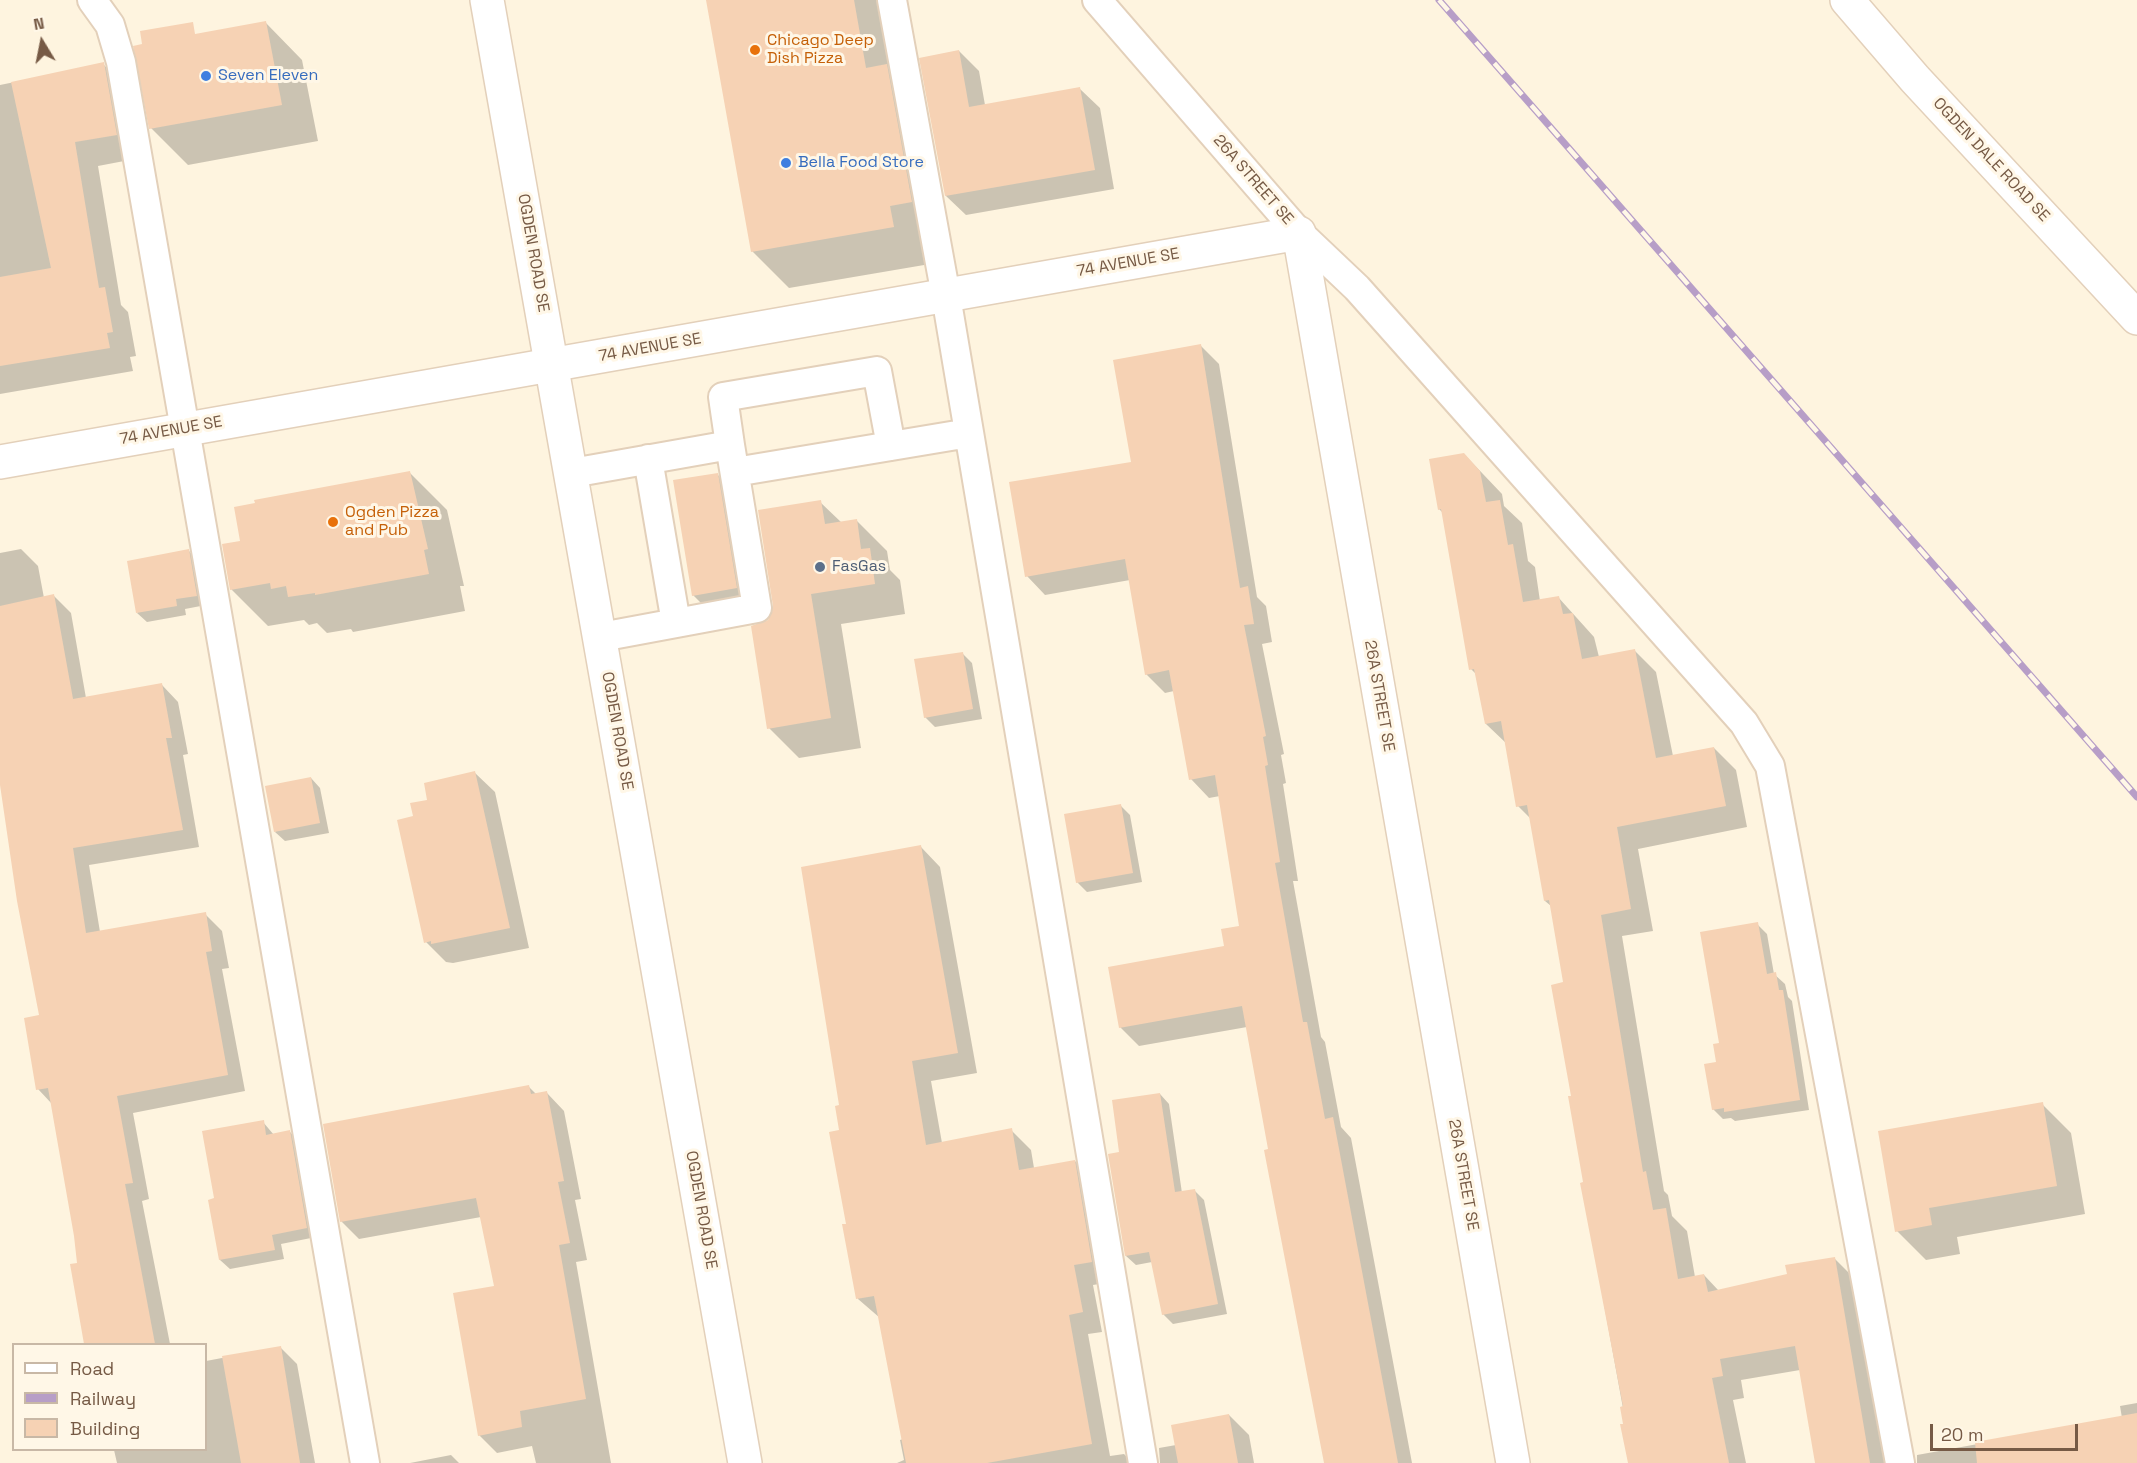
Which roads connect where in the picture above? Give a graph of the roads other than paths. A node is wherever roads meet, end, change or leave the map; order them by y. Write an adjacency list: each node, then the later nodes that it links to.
1 (92, 0): 10 (lane)
2 (487, 0): 9 (street, OGDEN ROAD SE)
3 (892, 0): 7 (lane)
4 (1097, 0): 6 (lane, 26A STREET SE)
5 (1847, 0): 8 (street, OGDEN DALE ROAD SE)
6 (1299, 233): 7 (street, 74 AVENUE SE); 22 (street, 26A STREET SE); 23 (lane)
7 (946, 296): 9 (street, 74 AVENUE SE); 11 (lane)
8 (2137, 318)
9 (553, 365): 10 (street, 74 AVENUE SE); 16 (street, OGDEN ROAD SE)
10 (185, 429): 15 (street, 74 AVENUE SE); 19 (lane)
11 (969, 433): 12 (lane); 21 (lane)
12 (891, 446): 13 (lane); 13 (lane)
13 (733, 458): 14 (lane); 17 (lane)
14 (648, 459): 16 (lane); 17 (lane)
15 (0, 462)
16 (572, 473): 18 (street, OGDEN ROAD SE)
17 (676, 622): 18 (lane)
18 (601, 637): 20 (street, OGDEN ROAD SE)
19 (365, 1463)
20 (745, 1463)
21 (1143, 1463)
22 (1513, 1463)
23 (1900, 1463)

